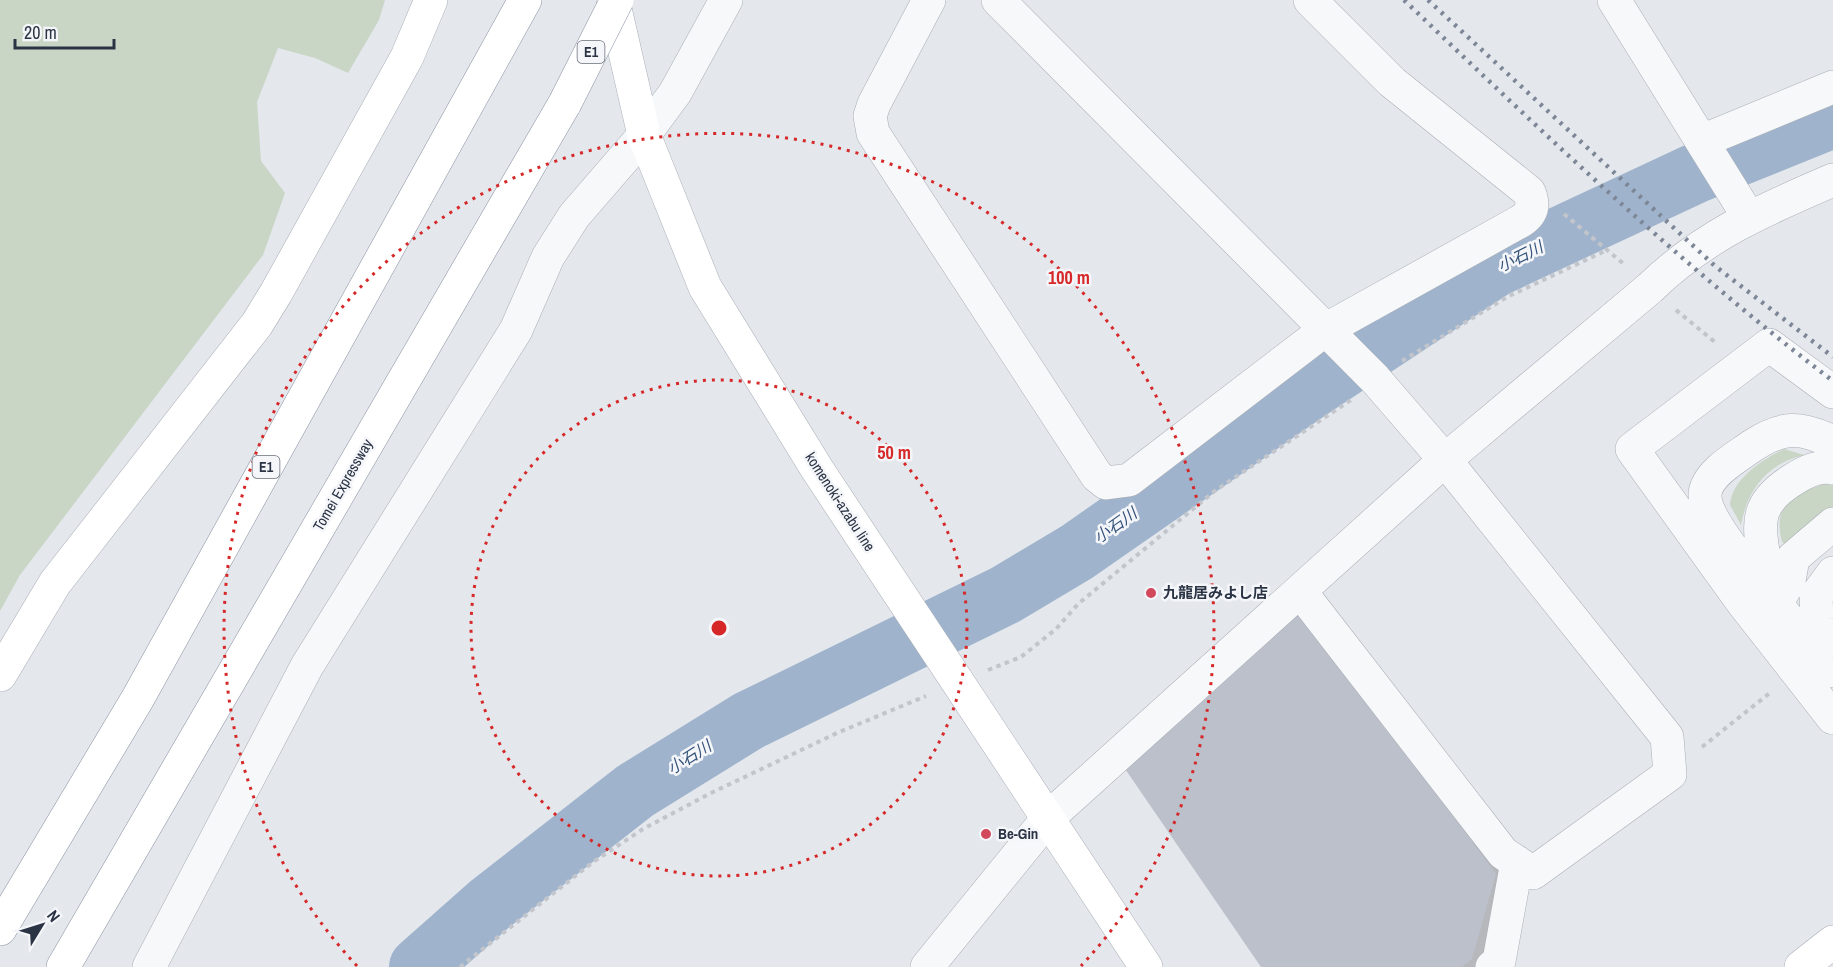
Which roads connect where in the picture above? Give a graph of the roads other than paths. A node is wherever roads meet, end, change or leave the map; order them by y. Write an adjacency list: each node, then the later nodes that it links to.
1 (431, 0): 26 (main road)
2 (525, 0): 30 (main road, E1)
3 (615, 0): 10 (main road, komenoki-azabu line); 32 (main road, Tomei Expressway / E1, bridge)
4 (726, 0): 10 (street)
5 (929, 0): 14 (street)
6 (998, 0): 14 (street)
7 (1310, 0): 14 (street)
8 (1614, 0): 11 (street)
9 (1833, 87): 11 (street)
10 (644, 135): 28 (main road, komenoki-azabu line); 33 (street)
11 (1705, 148): 13 (street)
12 (1833, 180): 13 (street)
13 (1743, 206): 18 (street)
14 (1325, 330): 18 (street)
15 (1833, 392): 27 (street)
16 (1833, 442): 24 (street)
17 (1833, 452): 21 (street)
18 (1445, 460): 23 (street); 29 (street)
19 (1833, 468): 21 (street)
20 (1833, 524): 24 (street)
21 (1766, 572): 24 (street)
22 (1833, 573): 25 (street)
23 (1300, 591): 28 (street); 29 (street)
24 (1777, 603): 25 (street)
25 (1831, 654)
26 (0, 675)
27 (1833, 718)
28 (1049, 817): 34 (street); 35 (main road, komenoki-azabu line)
29 (1517, 862): 36 (street)
30 (0, 929)
31 (1833, 942): 37 (main road)
32 (63, 967)
33 (148, 967)
34 (927, 967)
35 (1146, 967)
36 (1492, 967)
37 (1801, 967)

